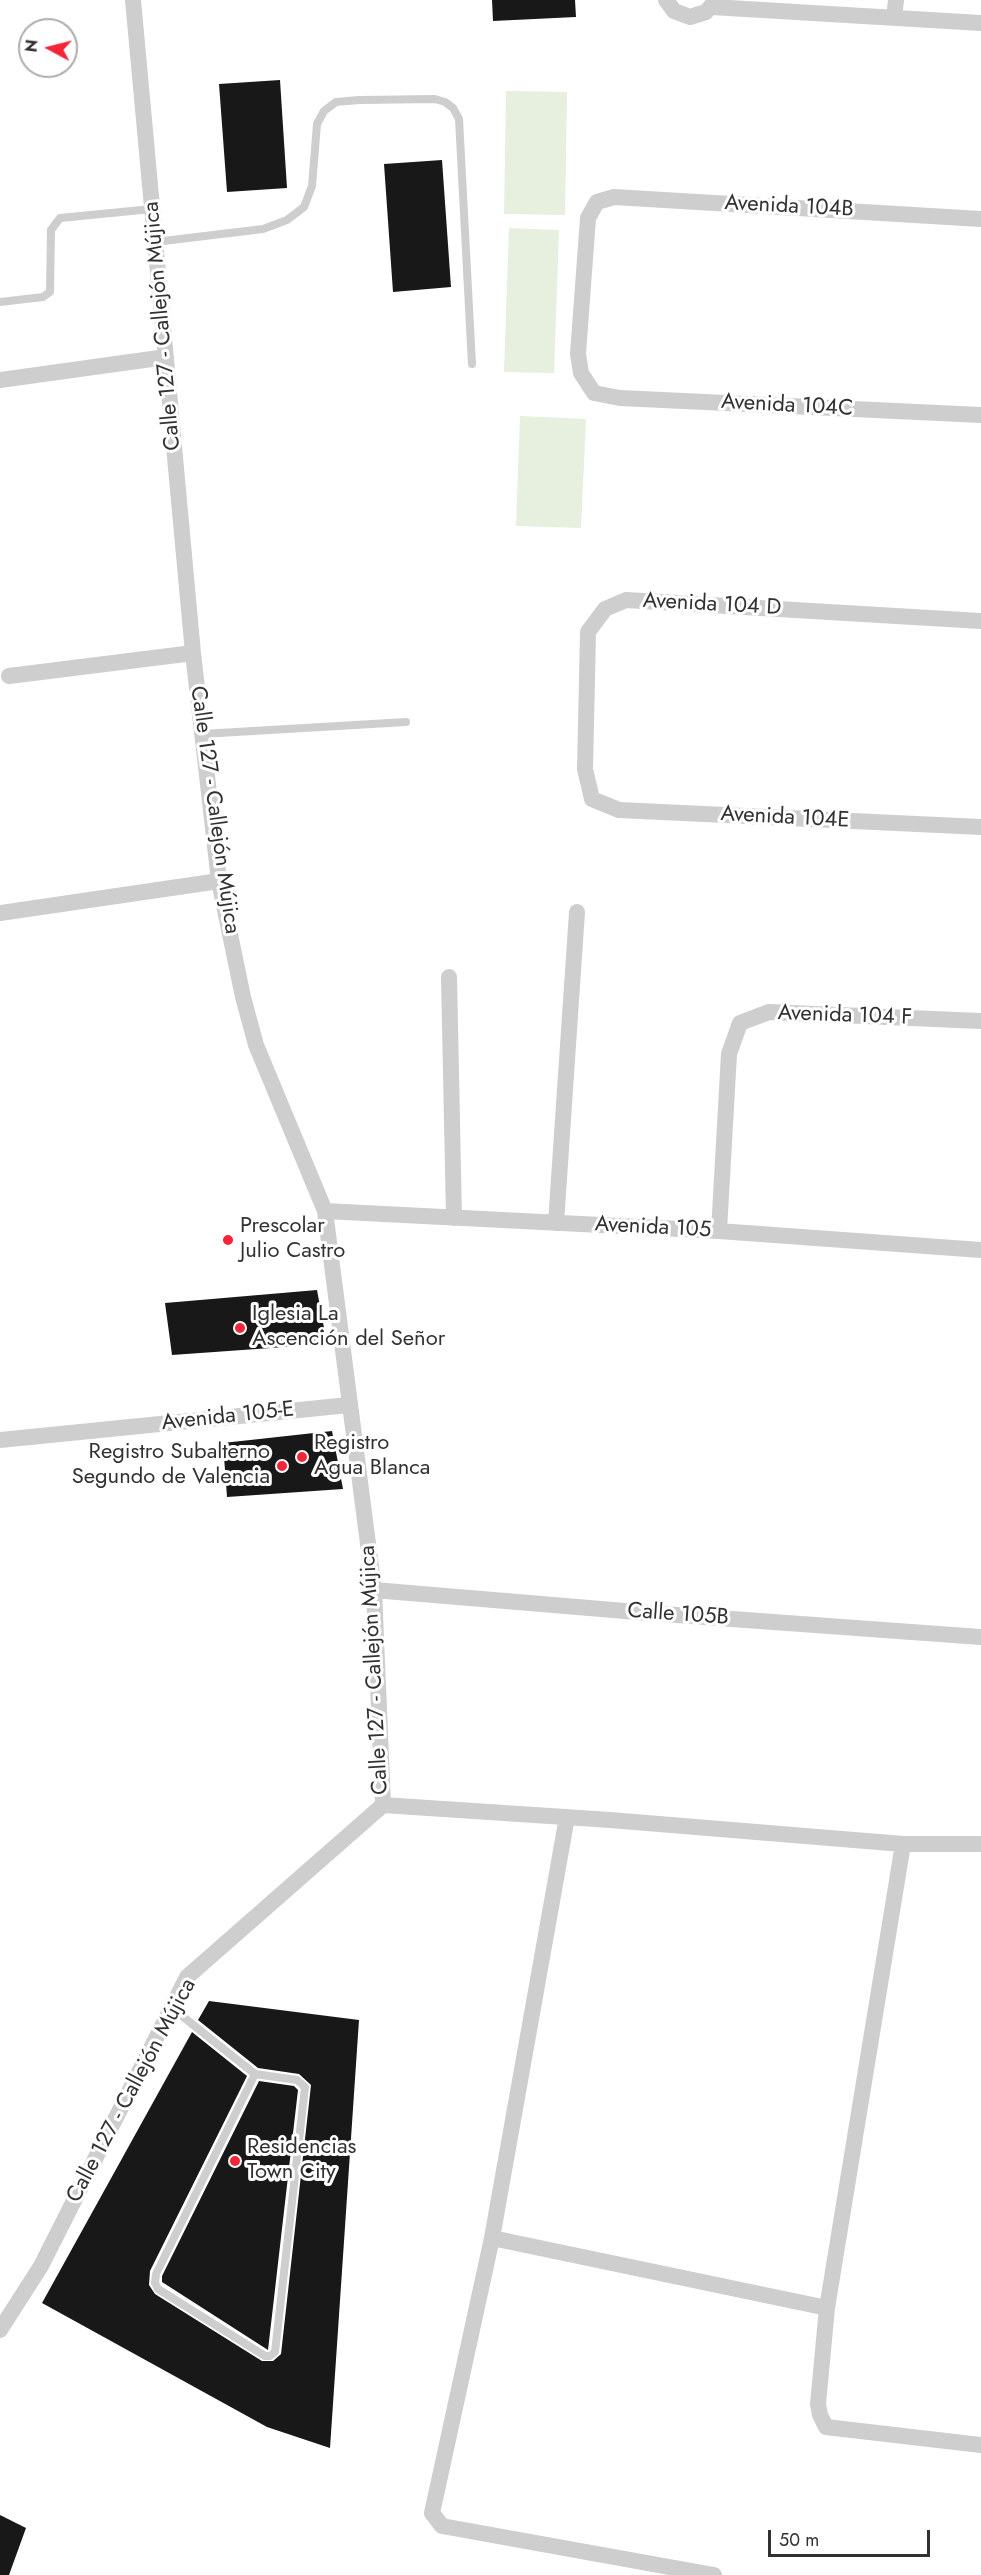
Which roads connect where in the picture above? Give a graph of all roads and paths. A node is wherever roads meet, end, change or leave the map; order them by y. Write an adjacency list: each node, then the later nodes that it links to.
1 (133, 0): 7 (street, Calle 127 - Callejón Mújica)
2 (666, 0): 4 (street)
3 (896, 0): 5 (street)
4 (714, 3): 5 (street)
5 (894, 18): 6 (street)
6 (981, 23)
7 (152, 209): 9 (street, Calle 127 - Callejón Mújica); 10 (lane)
8 (981, 219): 14 (street, Avenida 104B)
9 (155, 242): 11 (street, Calle 127 - Callejón Mújica); 12 (lane)
10 (0, 302)
11 (166, 357): 13 (street); 17 (street, Calle 127 - Callejón Mújica)
12 (472, 364)
13 (0, 380)
14 (594, 393): 15 (street, Avenida 104C)
15 (981, 416)
16 (981, 621): 21 (street, Avenida 104 D)
17 (194, 653): 18 (street); 20 (street, Calle 127 - Callejón Mújica)
18 (9, 676)
19 (406, 722): 20 (lane)
20 (202, 734): 23 (street, Calle 127 - Callejón Mújica)
21 (592, 799): 22 (street, Avenida 104E)
22 (981, 827)
23 (219, 881): 25 (street); 28 (street, Calle 127 - Callejón Mújica)
24 (577, 912): 30 (street)
25 (0, 913)
26 (449, 977): 29 (street)
27 (981, 1021): 31 (street, Avenida 104 F)
28 (325, 1211): 29 (street, Avenida 105); 33 (street, Calle 127 - Callejón Mújica)
29 (454, 1218): 30 (street, Avenida 105)
30 (556, 1222): 31 (street, Avenida 105)
31 (719, 1231): 32 (street, Avenida 105)
32 (981, 1250)
33 (349, 1405): 34 (street, Avenida 105-E); 35 (street, Calle 127 - Callejón Mújica)
34 (0, 1440)
35 (374, 1590): 36 (street, Calle 105B); 37 (street, Calle 127 - Callejón Mújica)
36 (981, 1637)
37 (383, 1805): 38 (street); 41 (street, Calle 127 - Callejón Mújica)
38 (567, 1817): 39 (street); 43 (street)
39 (903, 1844): 40 (street); 44 (street)
40 (981, 1844)
41 (172, 2008): 42 (lane); 45 (street, Calle 127 - Callejón Mújica)
42 (255, 2074): 42 (lane)
43 (492, 2238): 44 (street); 47 (street)
44 (827, 2307): 46 (street)
45 (0, 2330)
46 (981, 2445)
47 (714, 2575)

